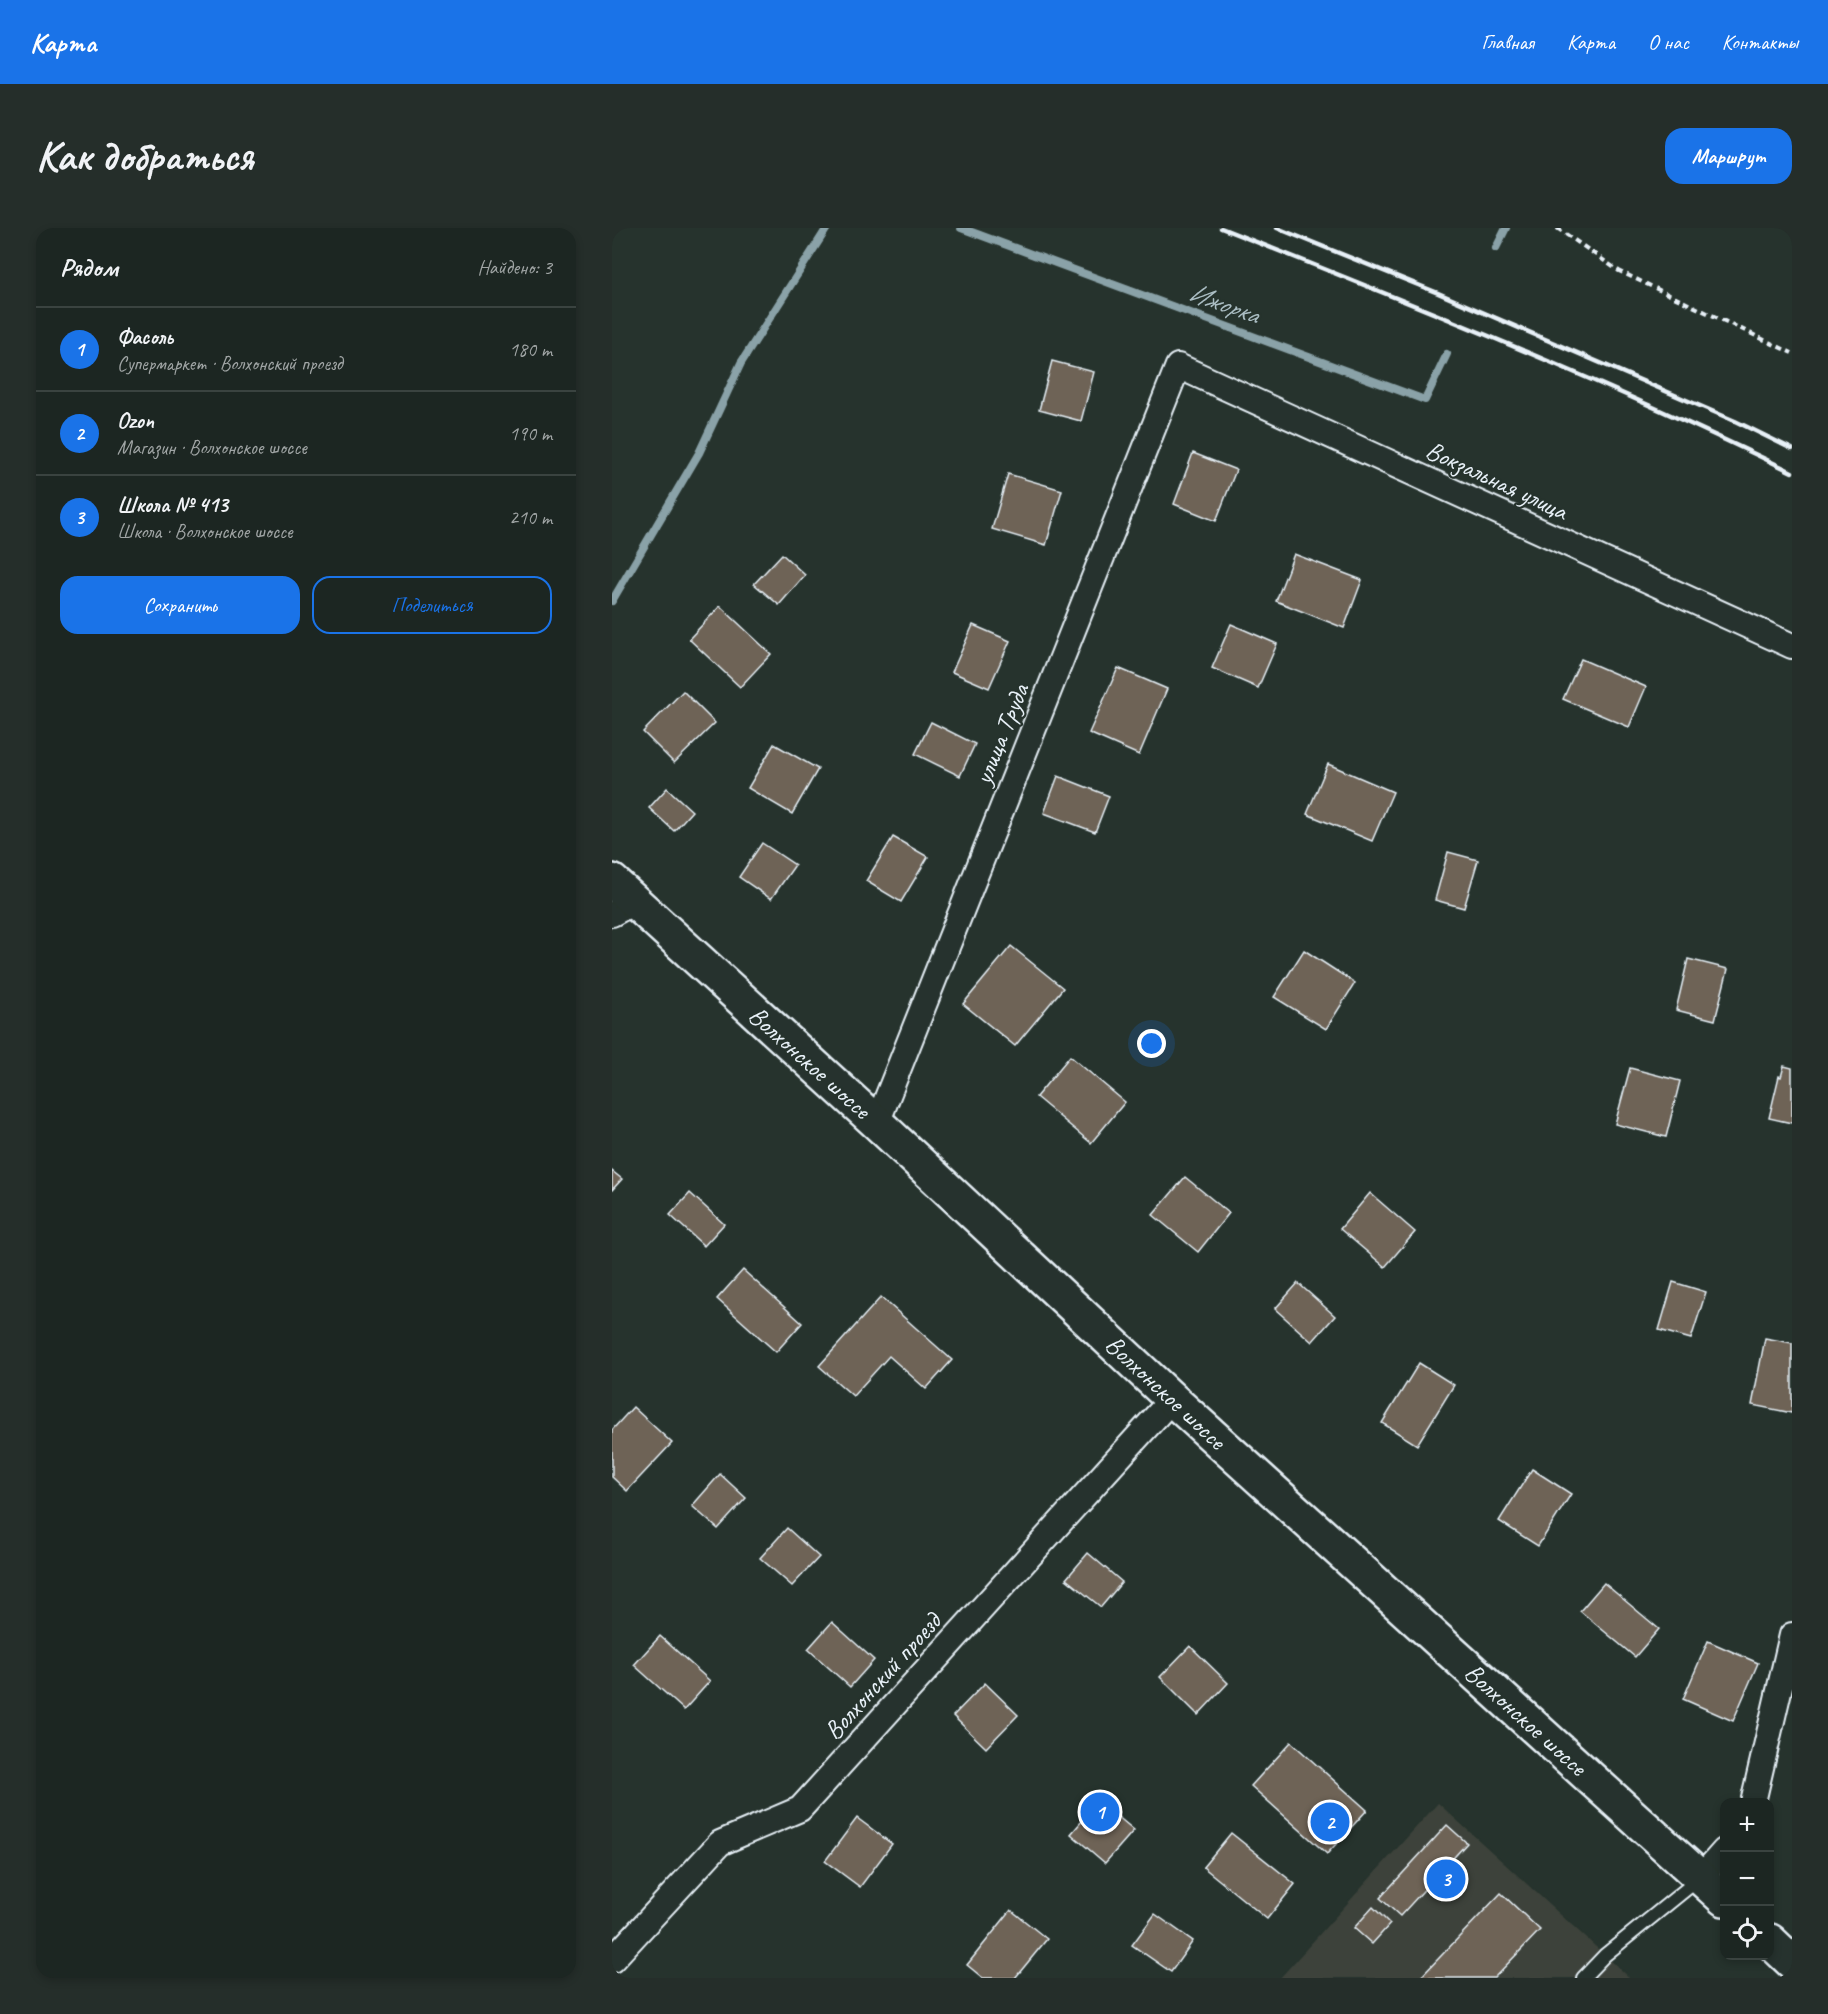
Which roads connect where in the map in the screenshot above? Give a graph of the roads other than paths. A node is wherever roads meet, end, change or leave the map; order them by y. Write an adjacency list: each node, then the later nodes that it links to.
1 (1178, 366): 2 (street, Вокзальная улица); 4 (street, улица Труда)
2 (1792, 646)
3 (620, 899): 4 (street, Волхонское шоссе)
4 (877, 1123): 5 (street, Волхонское шоссе)
5 (1172, 1399): 9 (street, Волхонское шоссе); 12 (street, Волхонский проезд)
6 (1792, 1635): 7 (street)
7 (1754, 1798)
8 (1724, 1852): 9 (street)
9 (1701, 1877): 10 (street, Волхонское шоссе); 14 (lane)
10 (1720, 1894)
11 (1774, 1945): 13 (street)
12 (612, 1960)
13 (1792, 1962)
14 (1583, 1978)

